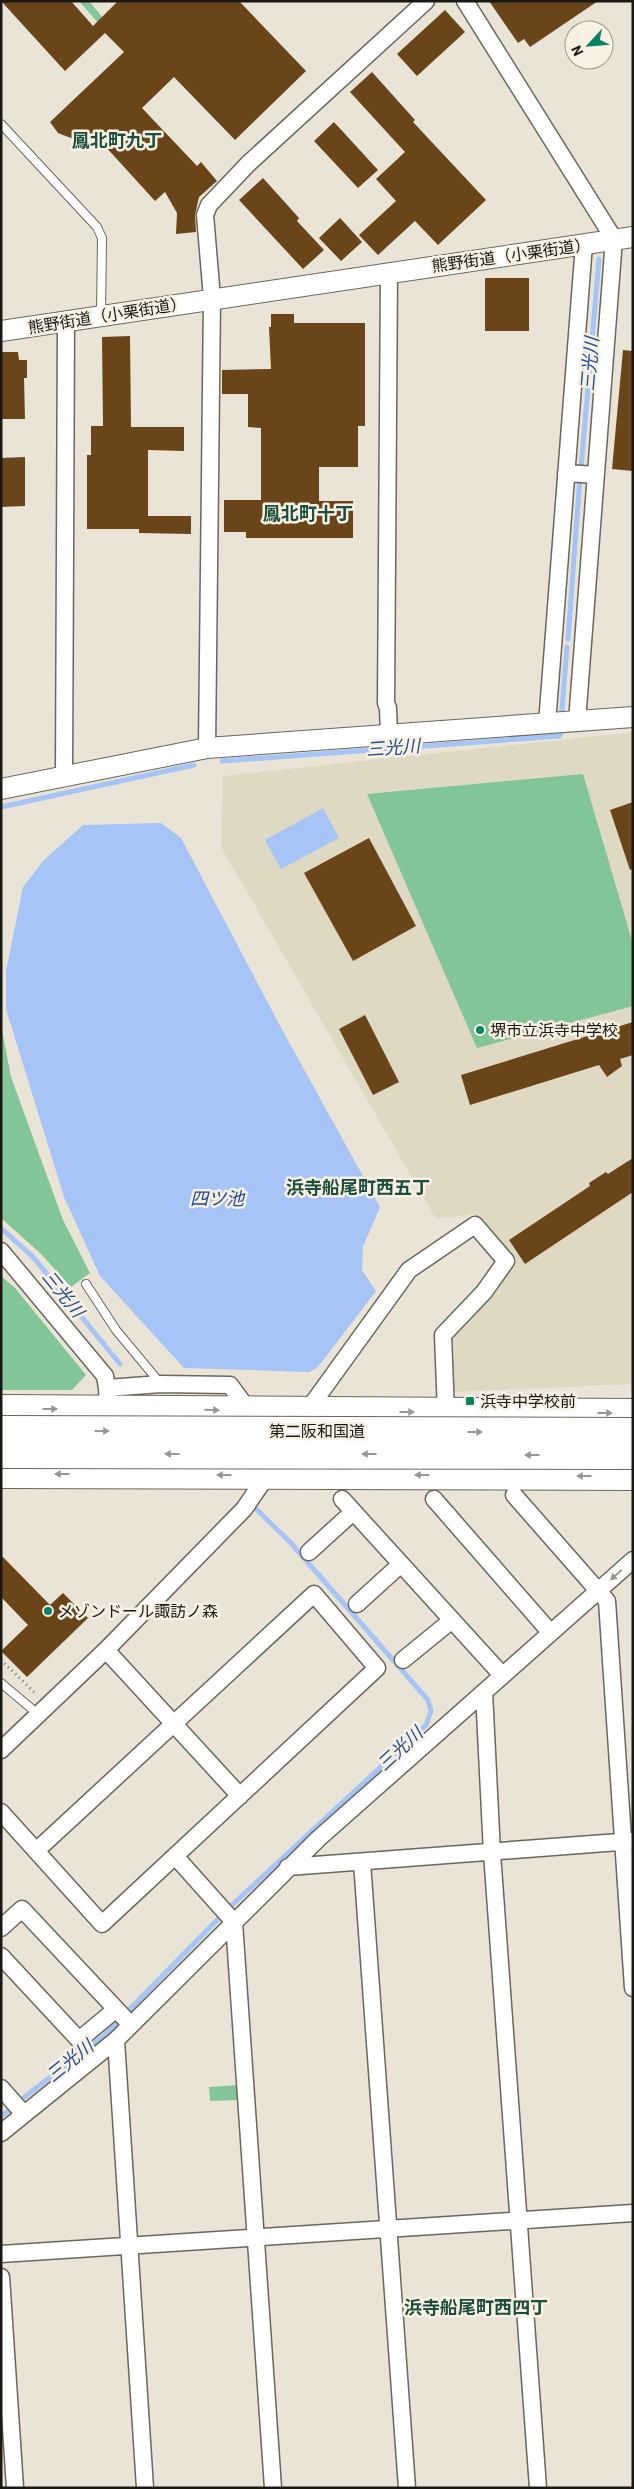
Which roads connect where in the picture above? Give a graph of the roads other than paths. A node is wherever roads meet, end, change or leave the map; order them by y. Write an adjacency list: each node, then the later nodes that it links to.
1 (426, 1): 7 (street)
2 (465, 1): 4 (street)
3 (1, 124): 8 (lane)
4 (623, 238): 5 (street, 熊野街道（小栗街道）); 12 (street)
5 (584, 244): 6 (street, 熊野街道（小栗街道）); 11 (street)
6 (388, 272): 7 (street, 熊野街道（小栗街道）); 16 (street)
7 (212, 298): 8 (street, 熊野街道（小栗街道）); 17 (street)
8 (101, 317): 9 (street, 熊野街道（小栗街道）)
9 (66, 323): 10 (street, 熊野街道（小栗街道）); 18 (street)
10 (1, 331)
11 (570, 473): 12 (street); 15 (street)
12 (594, 475): 14 (street)
13 (633, 717): 14 (street)
14 (574, 722): 15 (street)
15 (547, 724): 16 (street)
16 (389, 735): 17 (street)
17 (208, 748): 18 (street)
18 (64, 777): 19 (street)
19 (1, 790)
20 (1, 1251): 23 (street)
21 (86, 1284): 22 (lane)
22 (161, 1384): 23 (street); 25 (street)
23 (108, 1398): 24 (highway, one-way to 23); 25 (highway, one-way to 25)
24 (1, 1409)
25 (249, 1411): 26 (highway)
26 (306, 1412): 27 (highway, one-way to 27); 27 (street); 34 (street)
27 (446, 1413): 28 (highway, one-way to 28)
28 (633, 1413)
29 (1, 1430): 30 (highway, 第二阪和国道, one-way to 30, bridge)
30 (633, 1432)
31 (1, 1454): 32 (highway, 第二阪和国道, one-way to 31, bridge)
32 (633, 1455)
33 (1, 1474): 34 (highway, one-way to 33)
34 (268, 1475): 35 (highway, one-way to 34); 45 (street)
35 (633, 1476)
36 (514, 1495): 41 (street)
37 (434, 1499): 44 (street)
38 (309, 1552): 40 (street)
39 (633, 1560): 41 (street, one-way to 41)
40 (401, 1564): 42 (street); 43 (street)
41 (598, 1590): 44 (street); 55 (street)
42 (357, 1604)
43 (452, 1620): 46 (street); 47 (street)
44 (550, 1632): 47 (street)
45 (106, 1650): 50 (street); 51 (street)
46 (403, 1660)
47 (502, 1675): 49 (street)
48 (1, 1683): 50 (lane)
49 (484, 1692): 57 (street); 60 (street)
50 (43, 1710): 52 (street)
51 (173, 1724): 53 (street); 53 (street); 56 (street)
52 (1, 1750)
53 (240, 1796): 58 (street)
54 (1, 1812): 56 (street)
55 (628, 1841): 57 (street); 64 (street)
56 (36, 1851): 58 (street)
57 (492, 1854): 59 (street); 72 (street)
58 (175, 1856): 61 (street)
59 (362, 1862): 60 (street); 73 (street)
60 (288, 1868): 61 (street)
61 (231, 1919): 66 (street); 74 (street)
62 (1, 1928): 65 (street)
63 (1, 1956): 65 (street)
64 (633, 1988)
65 (115, 2010): 66 (street)
66 (131, 2025): 67 (street)
67 (116, 2040): 69 (street); 75 (street)
68 (1, 2088): 69 (street)
69 (24, 2114): 70 (street)
70 (1, 2133)
71 (633, 2213): 72 (street)
72 (518, 2220): 73 (street); 82 (street)
73 (388, 2228): 74 (street); 81 (street)
74 (255, 2236): 75 (street); 80 (street)
75 (129, 2245): 76 (street); 79 (street)
76 (1, 2254)
77 (1, 2277): 78 (street)
78 (16, 2488)
79 (145, 2488)
80 (273, 2488)
81 (407, 2488)
82 (538, 2488)

